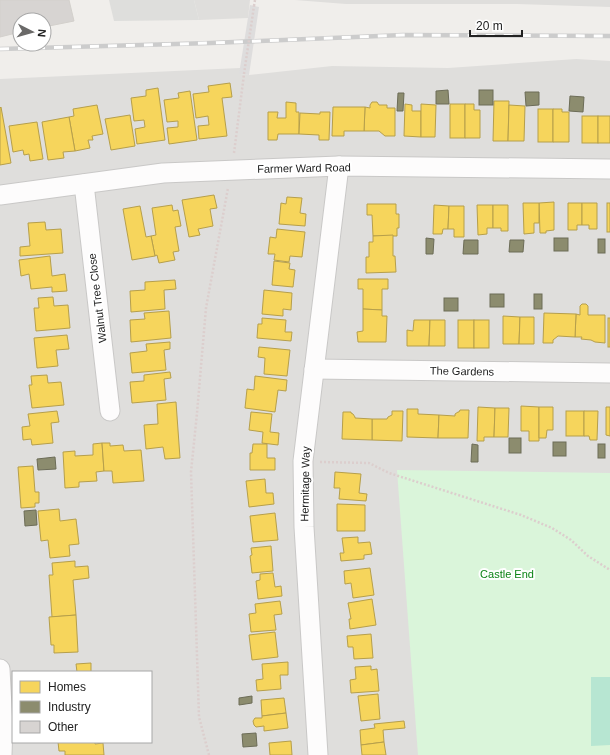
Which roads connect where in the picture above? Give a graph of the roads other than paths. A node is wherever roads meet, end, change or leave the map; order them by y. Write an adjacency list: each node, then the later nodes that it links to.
1 (339, 166): 2 (street, Farmer Ward Road); 3 (street, Farmer Ward Road); 5 (street, Hermitage Way)
2 (610, 169)
3 (84, 184): 4 (street, Farmer Ward Road); 7 (street, Walnut Tree Close)
4 (0, 195)
5 (314, 369): 6 (street, The Gardens); 10 (street, Hermitage Way)
6 (610, 373)
7 (110, 411)
8 (0, 669): 9 (street)
9 (2, 755)
10 (318, 755)

